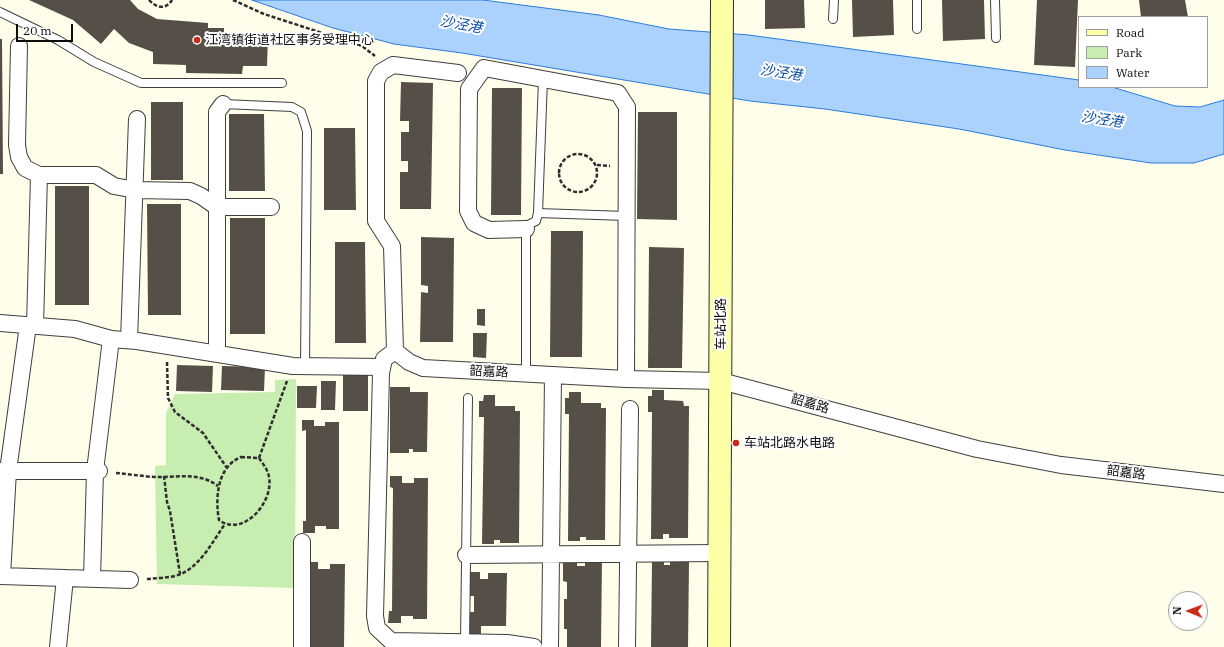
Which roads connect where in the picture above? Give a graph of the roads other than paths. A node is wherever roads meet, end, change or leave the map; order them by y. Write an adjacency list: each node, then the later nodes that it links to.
1 (834, 0): 6 (lane)
2 (917, 0): 7 (lane)
3 (995, 0): 8 (lane)
4 (722, 11): 33 (street, 车站北路)
5 (0, 12): 12 (lane)
6 (833, 19)
7 (917, 29)
8 (996, 38)
9 (19, 46): 15 (street)
10 (458, 73): 26 (street)
11 (543, 78): 19 (lane); 20 (street); 21 (street)
12 (282, 83)
13 (223, 104): 17 (street); 28 (lane)
14 (137, 119): 16 (street)
15 (39, 175): 16 (street); 23 (street)
16 (135, 190): 17 (street); 25 (street)
17 (217, 207): 18 (street); 27 (street)
18 (271, 207)
19 (538, 214): 20 (lane); 21 (lane)
20 (626, 216): 32 (street)
21 (526, 229): 30 (lane)
22 (0, 323): 23 (street)
23 (31, 325): 24 (street); 36 (street)
24 (111, 339): 25 (street); 37 (street)
25 (129, 340): 27 (street)
26 (395, 351): 29 (street); 30 (street, 韶嘉路)
27 (217, 354): 28 (street)
28 (299, 366): 29 (street)
29 (382, 367): 48 (street)
30 (526, 373): 31 (street, 韶嘉路)
31 (554, 375): 32 (street, 韶嘉路); 43 (street)
32 (626, 379): 33 (street, 韶嘉路)
33 (721, 381): 38 (street, 韶嘉路); 40 (street, 车站北路)
34 (468, 398): 42 (lane)
35 (630, 409): 41 (street)
36 (4, 471): 37 (street); 44 (street)
37 (97, 471): 46 (street)
38 (1224, 484)
39 (302, 542): 50 (street)
40 (719, 553): 41 (street); 54 (street, 车站北路)
41 (629, 554): 43 (street); 53 (street)
42 (466, 555): 43 (street); 48 (lane)
43 (551, 555): 52 (street)
44 (1, 576): 45 (street)
45 (65, 578): 46 (street); 49 (street)
46 (92, 579): 47 (street)
47 (130, 580)
48 (454, 644): 51 (street)
49 (58, 647)
50 (302, 647)
51 (534, 647)
52 (550, 647)
53 (628, 647)
54 (718, 647)

